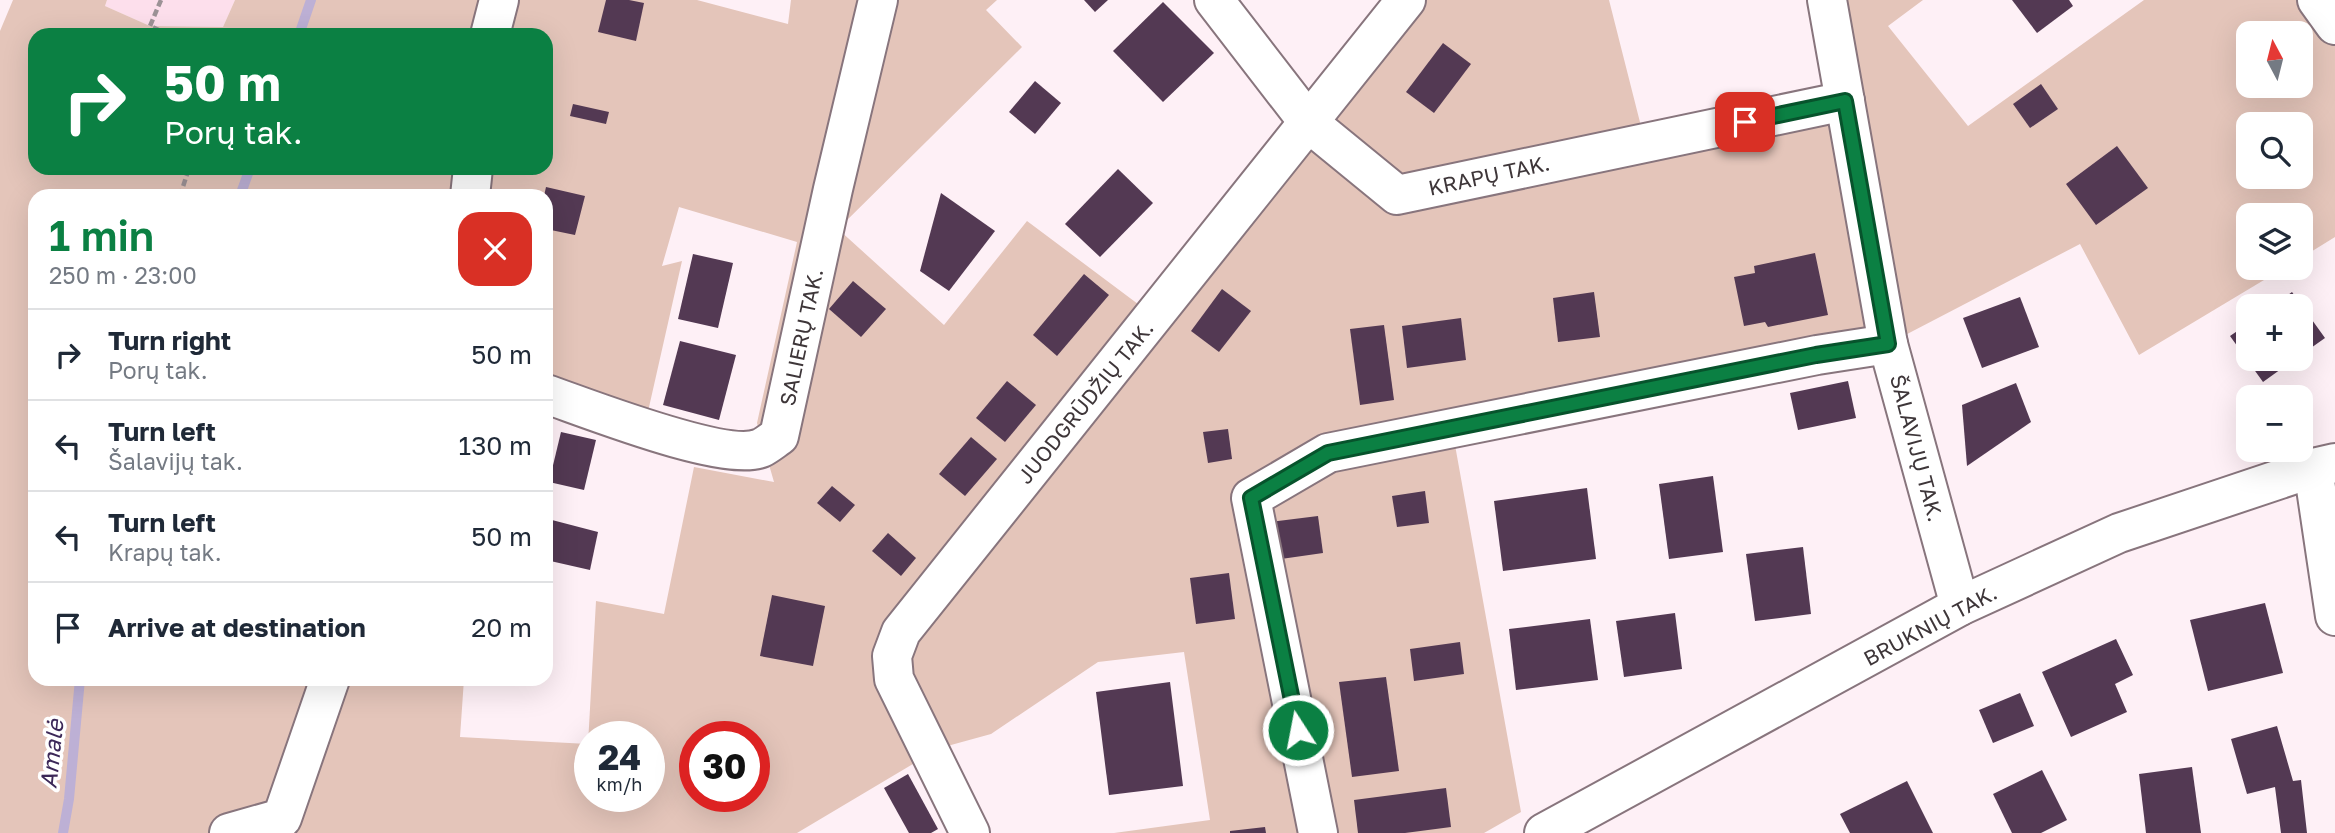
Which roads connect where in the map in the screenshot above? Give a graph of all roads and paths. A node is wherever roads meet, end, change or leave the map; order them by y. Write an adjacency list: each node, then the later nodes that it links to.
1 (161, 0): 9 (path)
2 (499, 0): 10 (street)
3 (878, 0): 14 (street, SALIERŲ TAK.)
4 (1214, 0): 12 (street, KRAPŲ TAK.)
5 (1406, 0): 12 (street, JUODGRŪDŽIŲ TAK.)
6 (1827, 0): 11 (street, ŠALAVIJŲ TAK.)
7 (2317, 0): 8 (street)
8 (2335, 25)
9 (153, 28)
10 (492, 28)
11 (1845, 101): 12 (street, KRAPŲ TAK.); 13 (street, ŠALAVIJŲ TAK.)
12 (1309, 123): 20 (street, JUODGRŪDŽIŲ TAK.)
13 (1888, 344): 16 (street, ŠALAVIJŲ TAK.); 21 (street)
14 (553, 396)
15 (2324, 465): 16 (street, BRUKNIŲ TAK.); 17 (street)
16 (1960, 606): 22 (street, BRUKNIŲ TAK.)
17 (2335, 615)
18 (328, 686): 19 (street)
19 (229, 833)
20 (970, 833)
21 (1318, 833)
22 (1544, 833)

